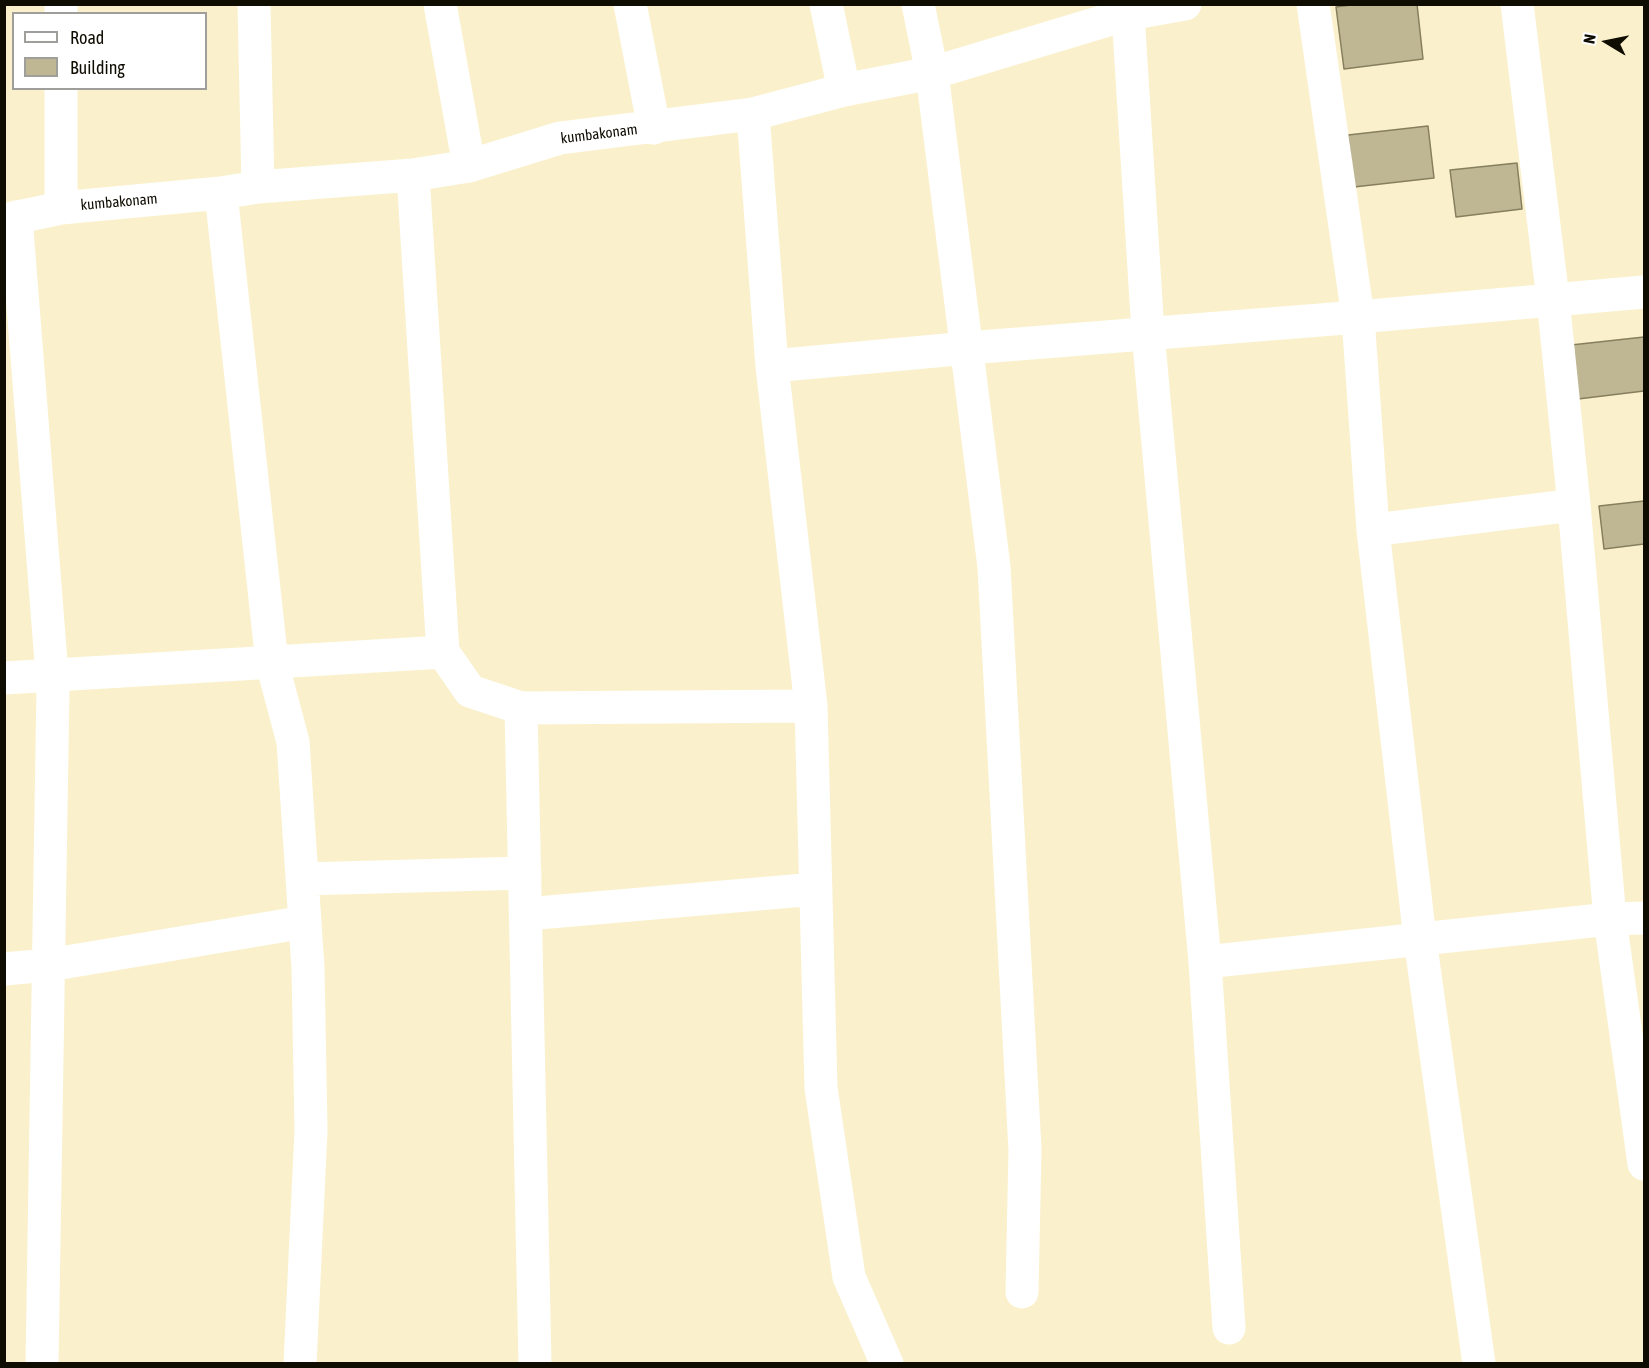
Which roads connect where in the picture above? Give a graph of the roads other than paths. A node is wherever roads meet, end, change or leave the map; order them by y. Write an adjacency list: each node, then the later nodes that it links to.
1 (254, 4): 17 (street)
2 (440, 4): 15 (street)
3 (630, 4): 14 (street)
4 (826, 4): 12 (street)
5 (918, 4): 10 (street)
6 (1185, 4): 9 (street, kumbakonam)
7 (1313, 4): 23 (street)
8 (1517, 4): 22 (street)
9 (1127, 9): 10 (street, kumbakonam); 24 (street)
10 (932, 73): 12 (street, kumbakonam); 25 (street)
11 (61, 90): 19 (street)
12 (844, 90): 13 (street, kumbakonam)
13 (753, 114): 14 (street, kumbakonam); 26 (street)
14 (654, 128): 15 (street, kumbakonam)
15 (469, 166): 16 (street, kumbakonam)
16 (413, 175): 17 (street, kumbakonam); 29 (street)
17 (258, 187): 18 (street, kumbakonam)
18 (221, 193): 19 (street, kumbakonam); 30 (street)
19 (61, 208): 20 (street, kumbakonam)
20 (10, 218): 31 (street)
21 (1644, 292): 22 (street)
22 (1553, 299): 23 (street); 27 (street)
23 (1358, 317): 24 (street); 28 (street)
24 (1148, 333): 25 (street); 43 (street)
25 (968, 348): 26 (street); 47 (street)
26 (772, 366): 33 (street)
27 (1574, 505): 28 (street); 40 (street)
28 (1373, 530): 42 (street)
29 (443, 652): 30 (street); 34 (street)
30 (272, 663): 31 (street); 36 (street)
31 (52, 676): 32 (street); 44 (street)
32 (4, 678)
33 (811, 706): 34 (street); 37 (street)
34 (521, 708): 35 (street)
35 (525, 873): 36 (street); 38 (street)
36 (302, 879): 41 (street)
37 (816, 889): 38 (street); 52 (street)
38 (526, 914): 51 (street)
39 (1644, 918): 40 (street)
40 (1610, 919): 42 (street); 46 (street)
41 (305, 922): 44 (street); 50 (street)
42 (1420, 939): 43 (street); 53 (street)
43 (1205, 962): 48 (street)
44 (49, 965): 45 (street); 49 (street)
45 (4, 969)
46 (1644, 1164)
47 (1022, 1292)
48 (1229, 1328)
49 (42, 1364)
50 (300, 1364)
51 (535, 1364)
52 (887, 1364)
53 (1479, 1364)

